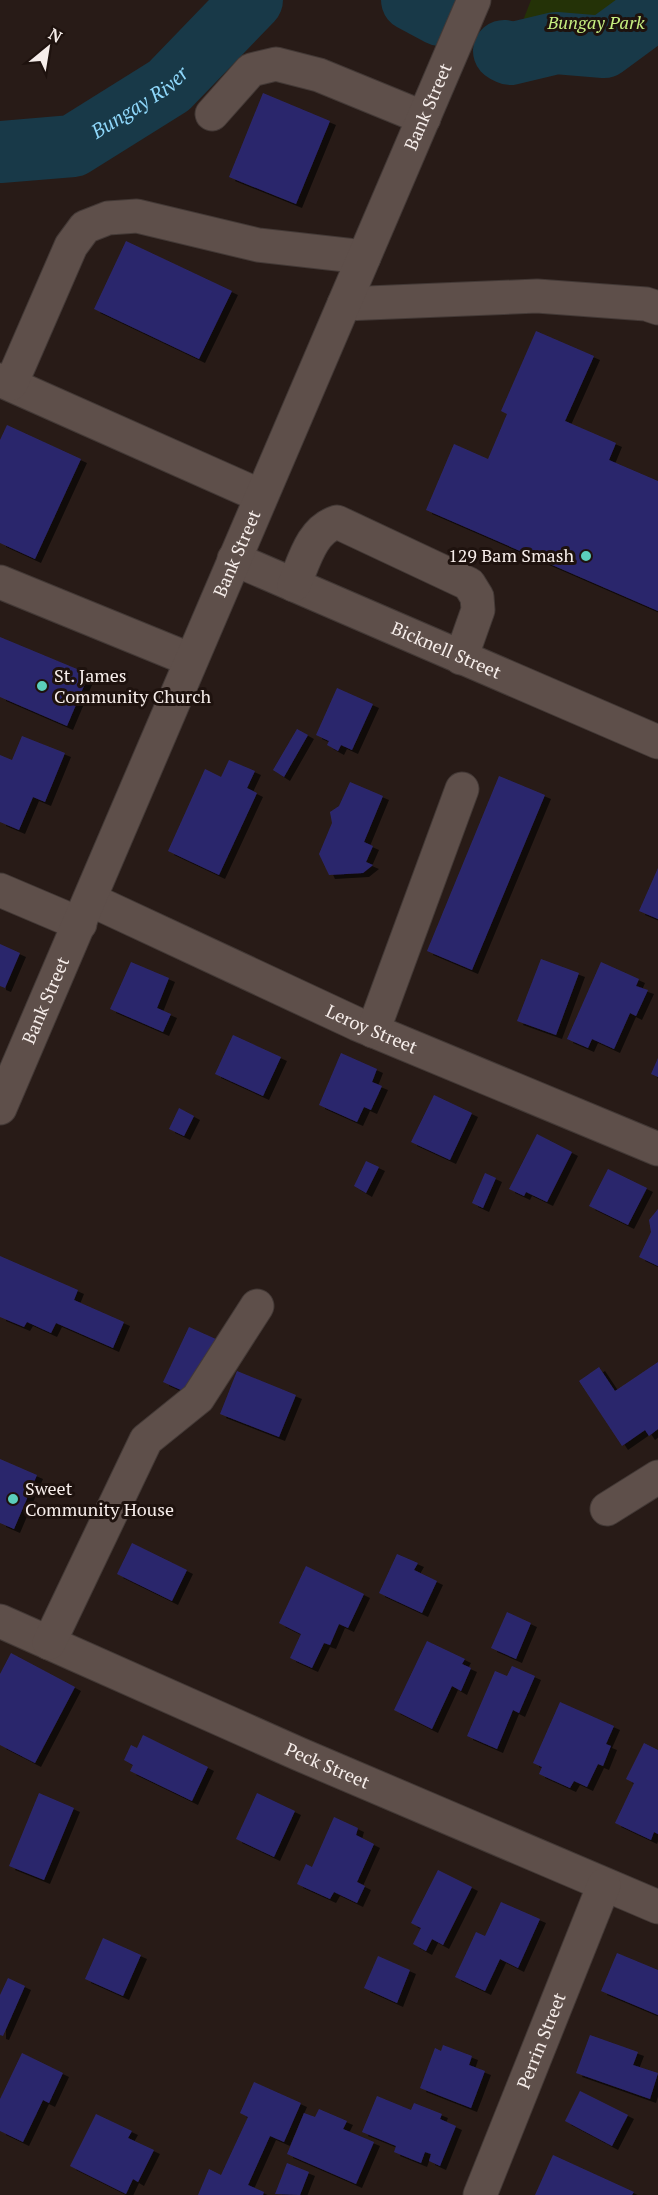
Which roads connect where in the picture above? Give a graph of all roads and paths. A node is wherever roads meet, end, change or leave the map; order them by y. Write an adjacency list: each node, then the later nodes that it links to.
1 (474, 0): 3 (street, Bank Street)
2 (212, 114): 3 (street)
3 (424, 118): 4 (street, Bank Street)
4 (364, 257): 5 (street, Bank Street); 7 (street)
5 (344, 304): 6 (street); 8 (street, Bank Street)
6 (658, 308)
7 (5, 382): 8 (street)
8 (261, 496): 9 (street, Bank Street)
9 (234, 559): 11 (street, Bicknell Street); 13 (street, Bank Street)
10 (0, 582): 13 (street)
11 (294, 585): 12 (street, Bicknell Street); 12 (street)
12 (461, 658): 14 (street, Bicknell Street)
13 (192, 660): 17 (street, Bank Street)
14 (658, 742)
15 (462, 789): 18 (street)
16 (0, 890): 17 (street, Leroy Street)
17 (85, 912): 18 (street, Leroy Street); 19 (street, Bank Street)
18 (373, 1031): 20 (street, Leroy Street)
19 (0, 1108)
20 (658, 1149)
21 (257, 1306): 25 (street)
22 (658, 1477): 23 (street)
23 (607, 1509)
24 (0, 1621): 25 (street, Peck Street)
25 (49, 1643): 26 (street, Peck Street)
26 (604, 1885): 27 (street, Peck Street); 28 (street, Perrin Street)
27 (658, 1906)
28 (480, 2195)

